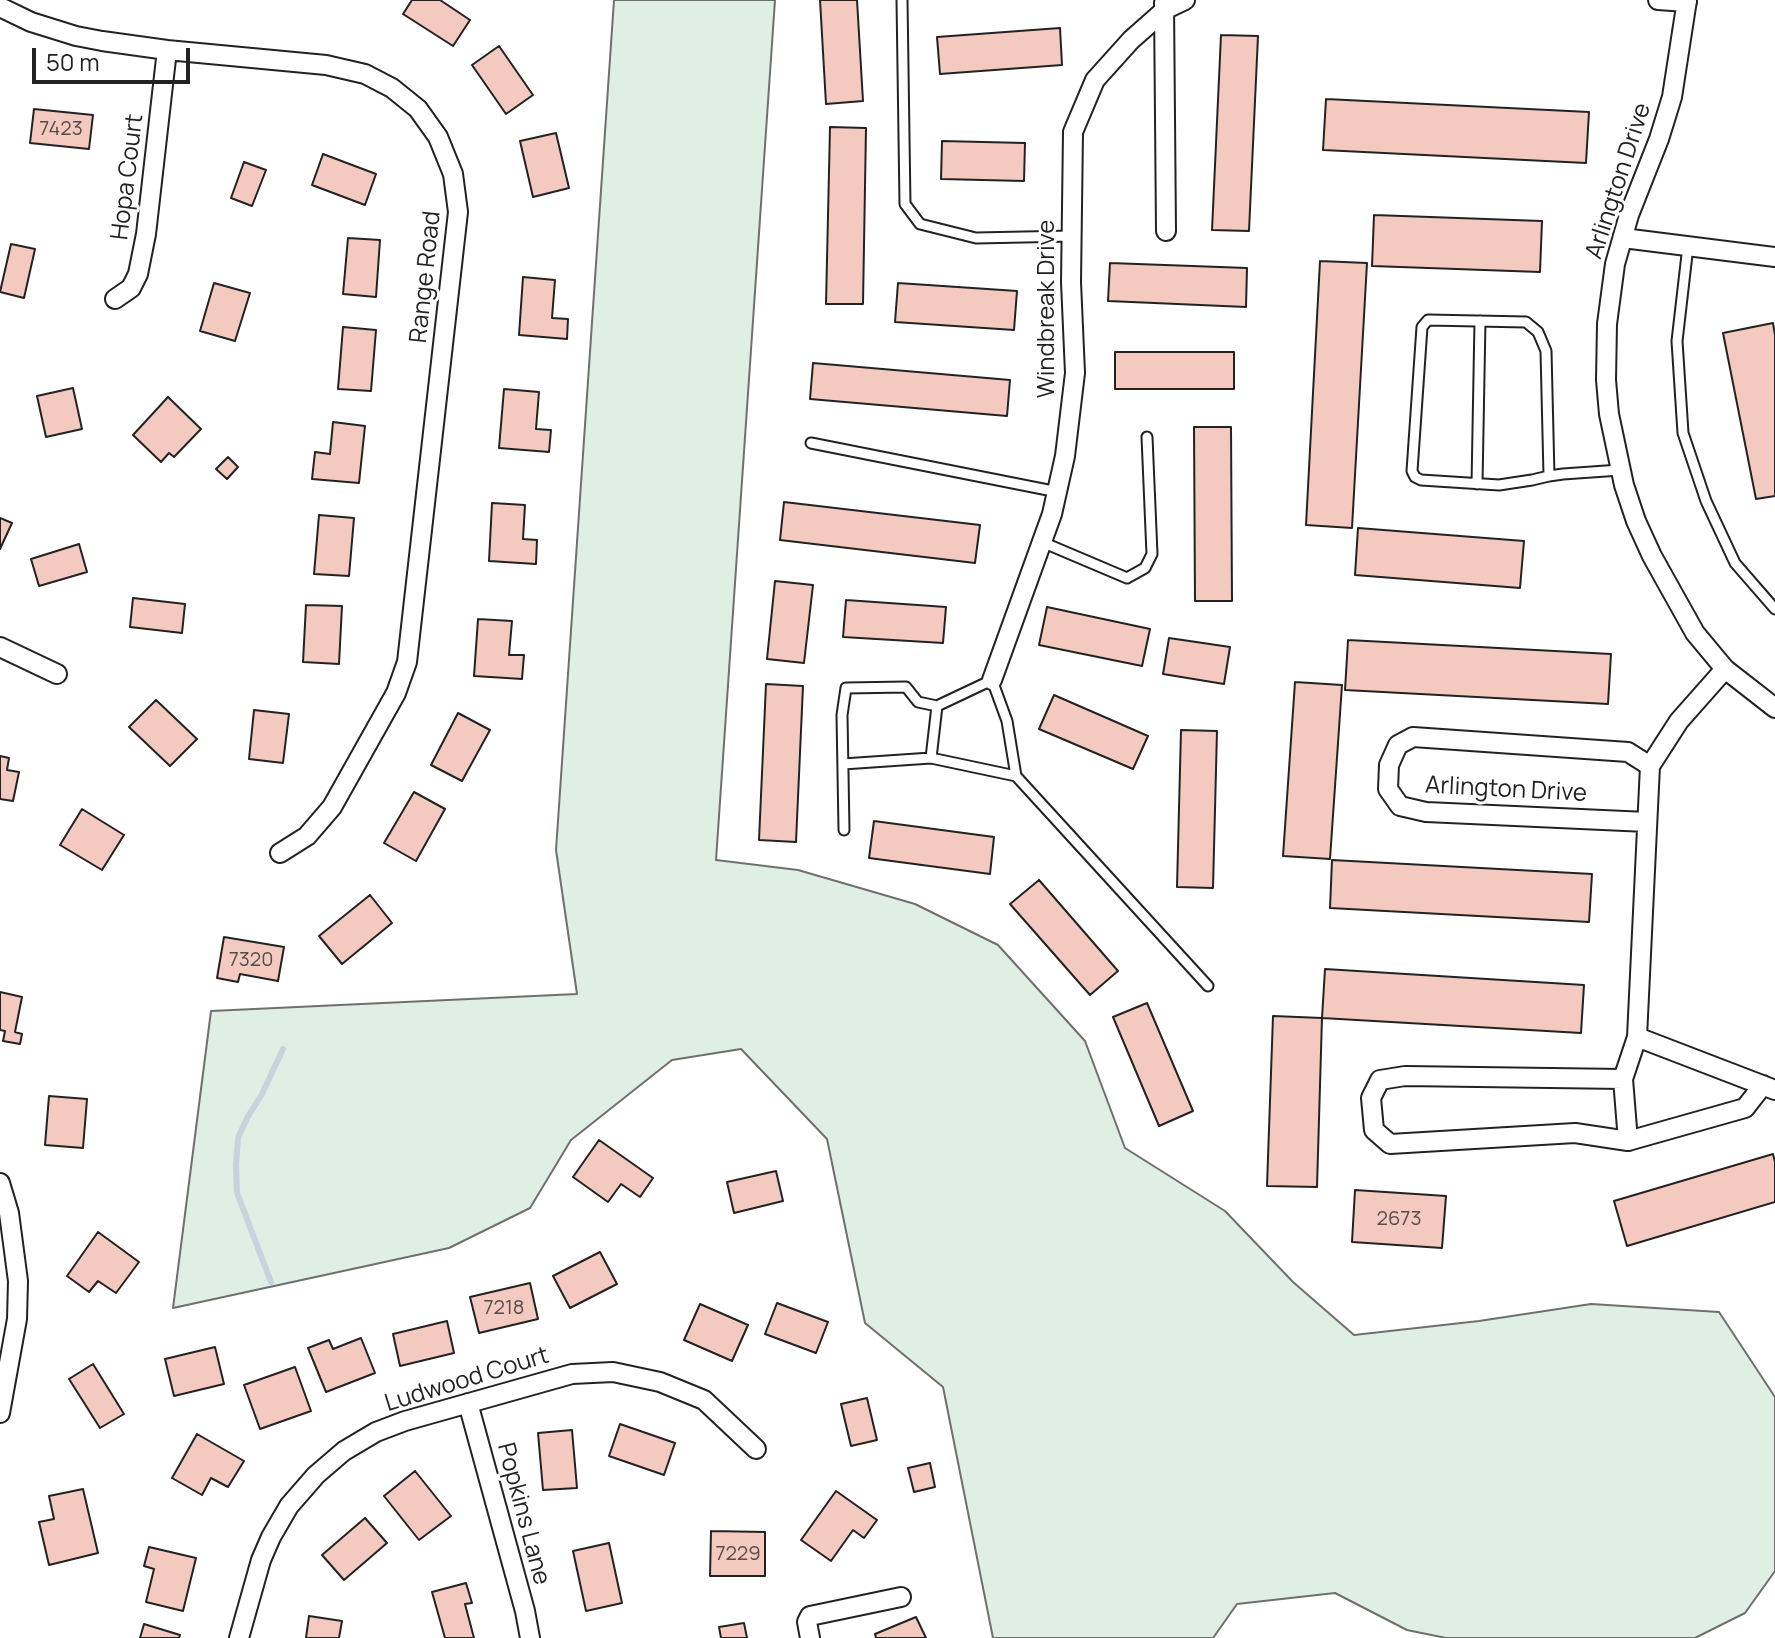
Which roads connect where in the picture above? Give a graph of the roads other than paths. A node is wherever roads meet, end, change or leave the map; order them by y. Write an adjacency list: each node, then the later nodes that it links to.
1 (902, 0): 9 (lane)
2 (1185, 0): 5 (street, Windbreak Drive)
3 (1658, 0): 4 (street)
4 (1687, 1): 10 (street, Arlington Drive)
5 (1164, 4): 8 (street); 9 (street, Windbreak Drive)
6 (0, 7): 7 (street, Range Road)
7 (167, 50): 13 (street, Hopa Court); 35 (street, Range Road)
8 (1166, 231)
9 (1072, 236): 20 (street, Windbreak Drive)
10 (1623, 238): 11 (street); 17 (street, Arlington Drive)
11 (1688, 246): 12 (street); 22 (lane)
12 (1775, 257)
13 (115, 299)
14 (1480, 321): 18 (lane); 19 (lane); 19 (lane)
15 (1147, 437): 21 (lane)
16 (811, 443): 20 (lane)
17 (1620, 470): 18 (lane); 24 (street, Arlington Drive)
18 (1549, 476): 19 (lane)
19 (1477, 484)
20 (1058, 492): 21 (street, Windbreak Drive)
21 (1042, 542): 26 (street, Windbreak Drive)
22 (1775, 609)
23 (0, 647): 25 (street)
24 (1725, 669): 28 (street, Arlington Drive); 31 (street)
25 (57, 674)
26 (992, 680): 27 (lane); 32 (lane)
27 (937, 706): 29 (lane); 30 (lane)
28 (1775, 708)
29 (931, 758): 30 (lane); 32 (lane)
30 (843, 764): 34 (lane)
31 (1650, 766): 33 (street); 33 (street, Arlington Drive)
32 (1016, 776): 36 (lane)
33 (1647, 822): 37 (street)
34 (844, 830)
35 (280, 853)
36 (1208, 986)
37 (1637, 1037): 38 (street); 39 (street)
38 (1623, 1079): 40 (street); 40 (street)
39 (1769, 1087): 40 (street)
40 (1628, 1141)
41 (0, 1183): 43 (street)
42 (468, 1403): 44 (street, Ludwood Court); 46 (street, Ludwood Court); 47 (street, Popkins Lane)
43 (0, 1413)
44 (756, 1449)
45 (901, 1597): 48 (street)
46 (239, 1638)
47 (530, 1638)
48 (810, 1638)

